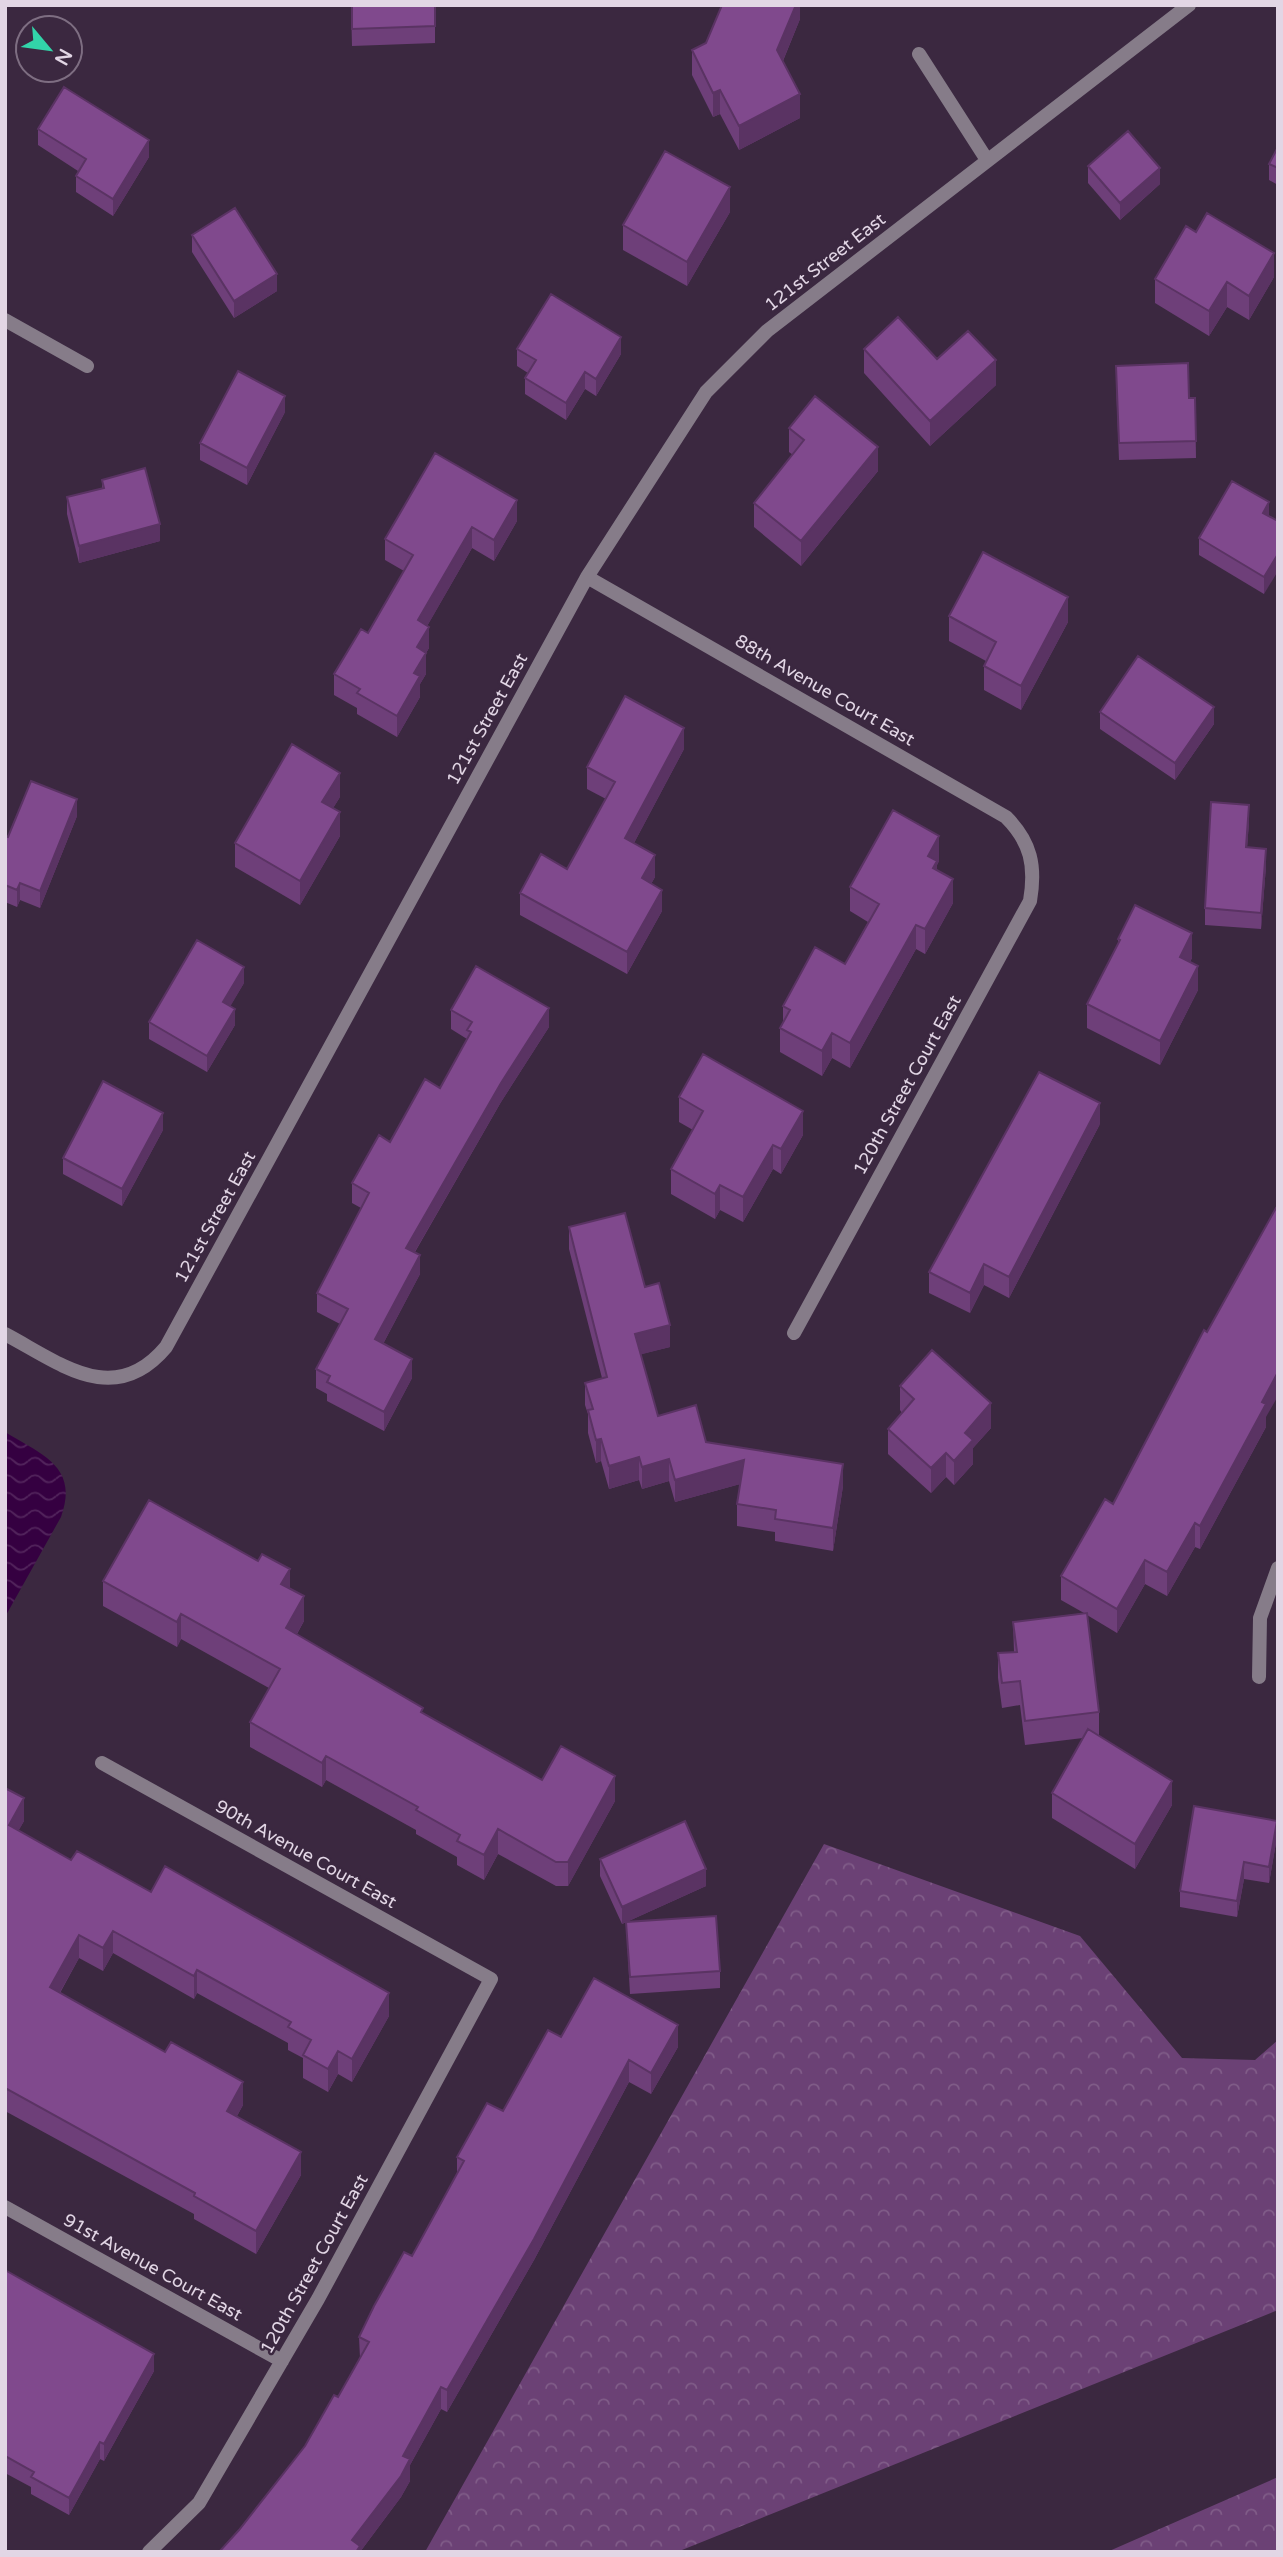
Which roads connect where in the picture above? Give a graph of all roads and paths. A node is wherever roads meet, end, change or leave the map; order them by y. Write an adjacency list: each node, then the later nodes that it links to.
1 (1189, 5): 3 (street, 121st Street East)
2 (919, 54): 3 (street)
3 (988, 160): 6 (street, 121st Street East)
4 (5, 320): 5 (street)
5 (87, 366)
6 (587, 577): 7 (street, 88th Avenue Court East); 9 (street, 121st Street East)
7 (1031, 851): 8 (street, 120th Street Court East)
8 (794, 1332)
9 (5, 1334)
10 (1278, 1568): 11 (street)
11 (1259, 1677)
12 (102, 1763): 13 (street, 90th Avenue Court East)
13 (491, 1979): 15 (street, 120th Street Court East)
14 (5, 2207): 15 (street, 91st Avenue Court East)
15 (282, 2361): 16 (street, 120th Street Court East)
16 (149, 2552)

